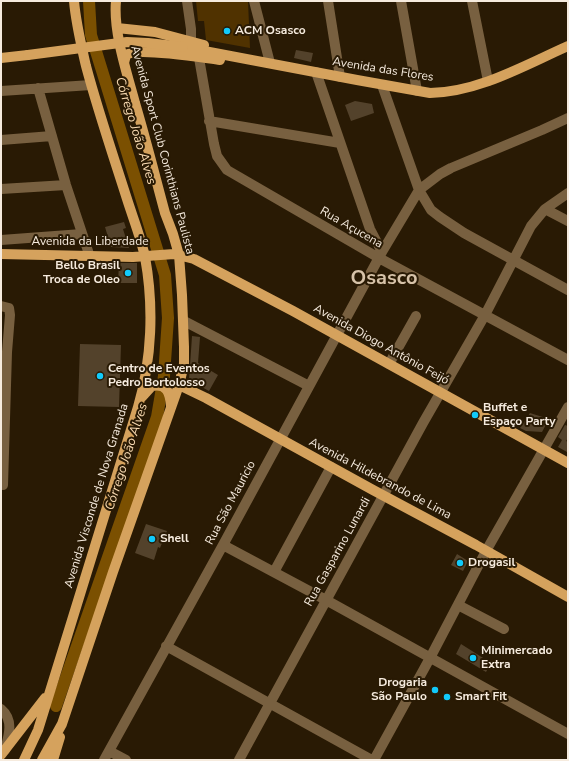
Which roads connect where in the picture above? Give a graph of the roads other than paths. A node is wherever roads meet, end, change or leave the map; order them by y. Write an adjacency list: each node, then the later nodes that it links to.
1 (74, 1): 21 (main road, Avenida Visconde de Nova Granada)
2 (116, 1): 8 (main road, Avenida Sport Club Corinthians Paulista)
3 (187, 1): 10 (street)
4 (254, 1): 17 (street)
5 (328, 1): 19 (street)
6 (401, 1): 25 (street)
7 (472, 1): 20 (street)
8 (117, 28): 9 (main road, Avenida das Flores); 16 (main road, Avenida Sport Club Corinthians Paulista)
9 (155, 32): 10 (main road, Avenida das Flores); 12 (main road)
10 (187, 44): 13 (main road, Avenida das Flores); 14 (main road, bridge)
11 (568, 46): 20 (main road, Avenida das Flores)
12 (143, 52): 15 (main road, Avenida das Flores); 16 (main road, Avenida das Flores)
13 (233, 56): 15 (main road, Avenida das Flores); 17 (main road, Avenida das Flores)
14 (1, 58)
15 (199, 58): 27 (street, Rua Açucena)
16 (124, 63): 40 (main road, Avenida Sport Club Corinthians Paulista)
17 (270, 64): 18 (main road, Avenida das Flores)
18 (316, 72): 19 (main road, Avenida das Flores); 30 (street)
19 (340, 77): 22 (main road, Avenida das Flores)
20 (488, 81): 25 (main road, Avenida das Flores)
21 (91, 85): 23 (street); 42 (main road, Avenida Visconde de Nova Granada)
22 (382, 85): 25 (main road, Avenida das Flores); 33 (street)
23 (38, 88): 24 (street); 28 (street)
24 (1, 90)
25 (417, 91)
26 (568, 118): 33 (street)
27 (209, 120): 30 (street); 41 (street, Rua Açucena)
28 (52, 136): 29 (street); 31 (street)
29 (1, 140)
30 (340, 143): 41 (street)
31 (66, 185): 32 (street); 37 (street)
32 (1, 189)
33 (419, 190): 41 (street, Rua São Mauricio); 44 (street)
34 (568, 192): 35 (street, Rua Gasparino Lunardi)
35 (545, 209): 36 (street); 44 (street, Rua Gasparino Lunardi)
36 (568, 221)
37 (82, 234): 38 (street); 43 (street)
38 (1, 240)
39 (1, 254): 43 (main road, Avenida da Liberdade)
40 (176, 254): 42 (main road, Avenida da Liberdade); 49 (main road, Avenida Sport Club Corinthians Paulista); 50 (main road, Avenida Diogo Antônio Feijó)
41 (380, 255): 47 (street, Rua Açucena); 50 (street, Rua São Mauricio)
42 (150, 256): 43 (main road, Avenida da Liberdade); 57 (main road, Avenida Visconde de Nova Granada)
43 (90, 257)
44 (514, 260): 45 (street); 47 (street, Rua Gasparino Lunardi)
45 (568, 290)
46 (1, 306): 51 (street)
47 (484, 315): 52 (street, Rua Açucena); 56 (street, Rua Gasparino Lunardi)
48 (416, 316): 53 (street)
49 (184, 321): 54 (main road, Avenida Sport Club Corinthians Paulista); 55 (street)
50 (337, 336): 53 (main road, Avenida Diogo Antônio Feijó); 55 (street, Rua São Mauricio)
51 (4, 351): 58 (street)
52 (568, 360)
53 (389, 364): 56 (main road, Avenida Diogo Antônio Feijó)
54 (179, 385): 59 (main road, Avenida Sport Club Corinthians Paulista); 61 (main road, Avenida Hildebrando de Lima)
55 (309, 386): 61 (street, Rua São Mauricio)
56 (440, 392): 63 (main road, Avenida Diogo Antônio Feijó); 67 (street, Rua Gasparino Lunardi)
57 (143, 396): 59 (main road); 77 (main road, Avenida Visconde de Nova Granada)
58 (3, 400): 62 (street)
59 (171, 404): 80 (main road, Avenida Sport Club Corinthians Paulista)
60 (568, 407): 63 (street)
61 (280, 440): 65 (main road, Avenida Hildebrando de Lima); 68 (street, Rua São Mauricio)
62 (3, 445): 66 (street)
63 (544, 450): 64 (main road, Avenida Diogo Antônio Feijó); 69 (street)
64 (568, 463)
65 (331, 467): 67 (main road, Avenida Hildebrando de Lima); 70 (street)
66 (3, 485)
67 (384, 496): 69 (main road, Avenida Hildebrando de Lima); 72 (street, Rua Gasparino Lunardi)
68 (223, 546): 70 (street); 75 (street, Rua São Mauricio)
69 (486, 551): 71 (main road, Avenida Hildebrando de Lima); 73 (street)
70 (274, 572): 72 (street)
71 (568, 597)
72 (326, 600): 76 (street); 78 (street, Rua Gasparino Lunardi)
73 (458, 605): 74 (street); 76 (street)
74 (504, 629)
75 (166, 646): 78 (street); 83 (street, Rua São Mauricio)
76 (430, 658): 81 (street); 89 (street)
77 (49, 692): 82 (main road); 84 (main road, Avenida Visconde de Nova Granada)
78 (270, 704): 88 (street, Rua Gasparino Lunardi); 89 (street)
79 (1, 709): 82 (street)
80 (62, 724): 85 (main road, Avenida Sport Club Corinthians Paulista); 86 (main road)
81 (568, 734)
82 (3, 752)
83 (106, 755): 87 (street)
84 (24, 760)
85 (42, 760)
86 (53, 760)
87 (126, 760)
88 (239, 760)
89 (373, 760)

